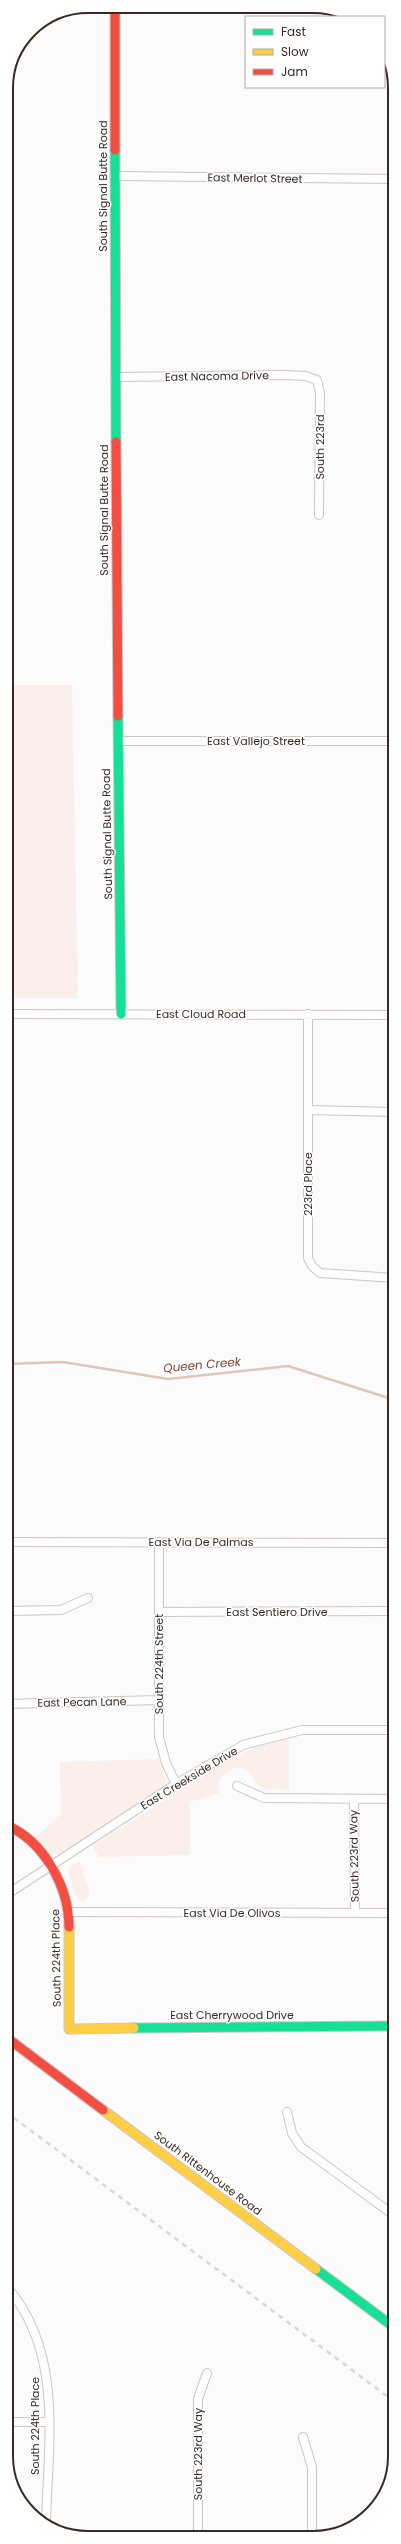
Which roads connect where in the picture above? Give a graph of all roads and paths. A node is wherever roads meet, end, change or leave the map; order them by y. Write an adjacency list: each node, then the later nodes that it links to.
1 (115, 13): 2 (street, South Signal Butte Road)
2 (114, 176): 3 (street, East Merlot Street); 4 (street, South Signal Butte Road)
3 (388, 179)
4 (115, 378): 5 (street, East Nacoma Drive); 7 (street, South Signal Butte Road)
5 (317, 380): 6 (street, South 223rd)
6 (319, 515)
7 (118, 741): 8 (street, East Vallejo Street); 10 (street, South Signal Butte Road)
8 (388, 742)
9 (13, 1014): 10 (street, East Cloud Road)
10 (121, 1014): 11 (street, East Cloud Road)
11 (308, 1014): 12 (street, East Cloud Road); 13 (street, 223rd Place)
12 (388, 1015)
13 (308, 1110): 14 (street); 15 (street, 223rd Place)
14 (388, 1112)
15 (388, 1278)
16 (13, 1542): 17 (street, East Via De Palmas)
17 (159, 1542): 18 (street, East Via De Palmas); 22 (street, South 224th Street)
18 (388, 1543)
19 (88, 1598): 20 (street)
20 (13, 1611)
21 (388, 1611): 22 (street, East Sentiero Drive)
22 (159, 1612): 23 (street, South 224th Street)
23 (159, 1700): 24 (street, East Pecan Lane); 26 (street, South 224th Street)
24 (13, 1704)
25 (388, 1730): 26 (street, East Creekside Drive)
26 (176, 1784): 31 (street, East Creekside Drive)
27 (237, 1786): 28 (street)
28 (354, 1799): 29 (street); 34 (street, South 223rd Way)
29 (388, 1799)
30 (13, 1829): 31 (street, South 224th Place)
31 (50, 1868): 32 (street, East Creekside Drive); 33 (street, South 224th Place)
32 (13, 1891)
33 (69, 1912): 34 (street, East Via De Olivos); 37 (street, South 224th Place)
34 (355, 1913): 35 (street, East Via De Olivos)
35 (388, 1913)
36 (388, 2026): 37 (street, East Cherrywood Drive)
37 (69, 2029)
38 (13, 2042): 42 (street, South Rittenhouse Road)
39 (287, 2112): 40 (street)
40 (388, 2211)
41 (13, 2295): 45 (street, South 224th Place)
42 (388, 2323)
43 (207, 2373): 48 (street, South 223rd Way)
44 (13, 2422): 45 (street)
45 (48, 2422): 47 (street, South 224th Place)
46 (303, 2437): 49 (street)
47 (46, 2518)
48 (198, 2531)
49 (312, 2531)

